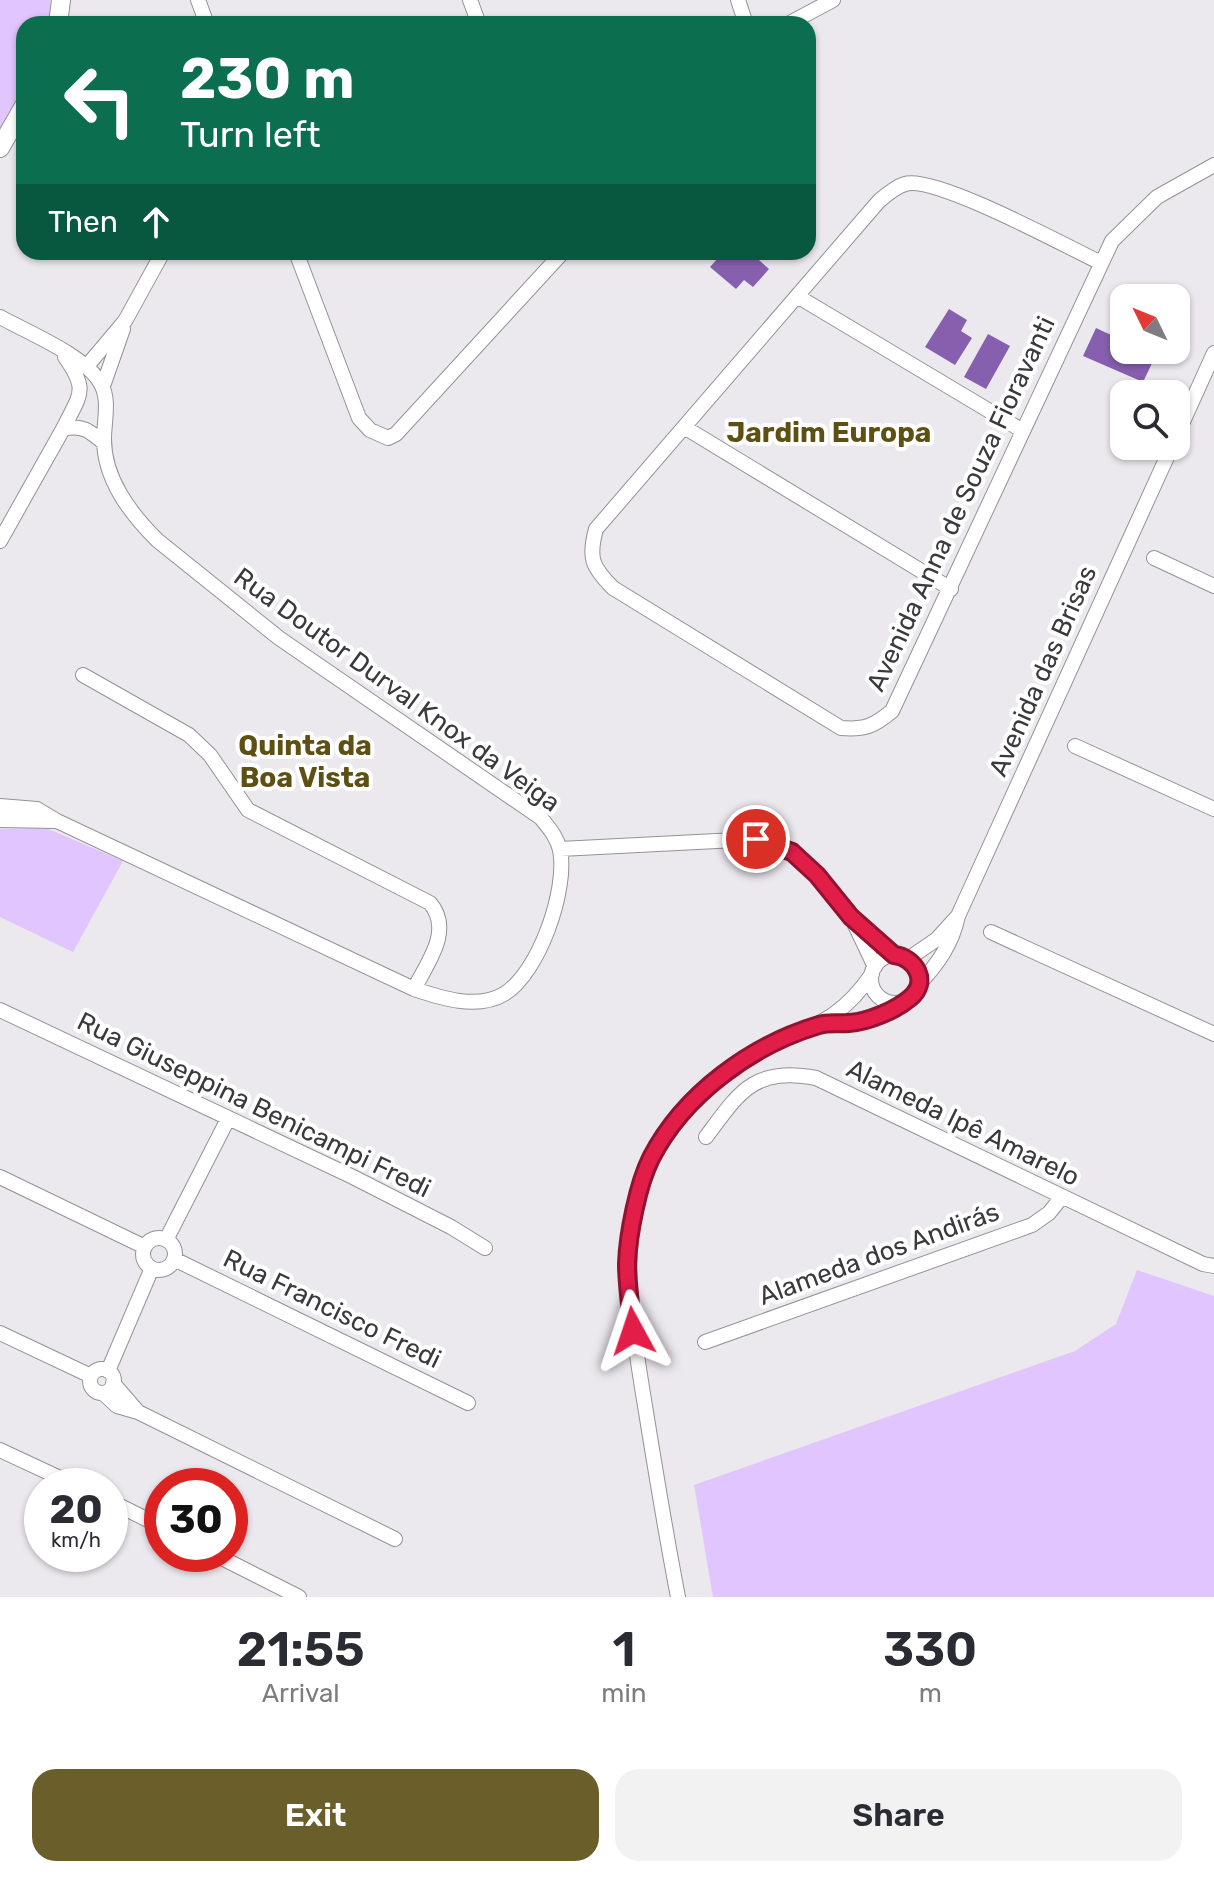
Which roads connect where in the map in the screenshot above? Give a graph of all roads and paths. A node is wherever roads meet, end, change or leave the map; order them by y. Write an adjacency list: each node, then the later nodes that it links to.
1 (833, 0): 2 (street)
2 (803, 16)
3 (16, 120): 4 (street)
4 (0, 148)
5 (1214, 165): 9 (street, Avenida Anna de Souza Fioravanti)
6 (159, 260): 12 (street)
7 (299, 260): 8 (street)
8 (555, 260)
9 (1101, 263): 10 (street, Avenida Anna de Souza Fioravanti); 20 (street, Avenida Anna de Souza Fioravanti)
10 (797, 296): 18 (street, Avenida Anna de Souza Fioravanti); 20 (street)
11 (0, 317): 13 (street)
12 (125, 321): 15 (street); 16 (street)
13 (60, 351): 15 (street); 19 (street)
14 (1214, 353): 17 (street)
15 (87, 366): 16 (street)
16 (103, 386): 21 (street, Rua Doutor Durval Knox da Veiga)
17 (1190, 406)
18 (684, 427): 26 (street); 26 (street, Avenida Anna de Souza Fioravanti)
19 (63, 429): 21 (street); 23 (street)
20 (1023, 431): 26 (street, Avenida Anna de Souza Fioravanti)
21 (104, 443): 33 (street, Rua Doutor Durval Knox da Veiga)
22 (1166, 460): 34 (street, Avenida das Brisas)
23 (0, 541)
24 (1154, 558): 25 (street)
25 (1214, 586)
26 (951, 589)
27 (83, 675): 40 (street)
28 (1075, 746): 30 (street)
29 (0, 806): 32 (street, Rua Doutor Durval Knox da Veiga)
30 (1214, 809)
31 (0, 820): 32 (street, Rua Doutor Durval Knox da Veiga)
32 (57, 821): 40 (street, Rua Doutor Durval Knox da Veiga)
33 (560, 849): 35 (street); 40 (street, Rua Doutor Durval Knox da Veiga)
34 (958, 916): 37 (street, Avenida das Brisas); 39 (street, Avenida das Brisas)
35 (851, 917): 37 (street); 38 (street)
36 (991, 932): 44 (street)
37 (901, 957): 38 (street); 39 (street)
38 (873, 970): 41 (street); 43 (street)
39 (918, 985): 41 (street)
40 (414, 989)
41 (904, 1002): 43 (street)
42 (0, 1010): 45 (street, Rua Giuseppina Benicampi Fredi)
43 (822, 1023): 65 (street)
44 (1214, 1034)
45 (228, 1119): 49 (street); 51 (street, Rua Giuseppina Benicampi Fredi)
46 (706, 1137): 48 (street, Alameda Ipê Amarelo)
47 (0, 1177): 50 (street)
48 (1061, 1198): 53 (street, Alameda Ipê Amarelo); 56 (street, Alameda dos Andirás)
49 (166, 1240): 50 (street); 52 (street)
50 (145, 1247): 54 (street)
51 (485, 1248)
52 (174, 1259): 54 (street); 59 (street, Rua Francisco Fredi)
53 (1214, 1266)
54 (152, 1268): 58 (street)
55 (0, 1333): 57 (street)
56 (705, 1342)
57 (91, 1376): 58 (street); 58 (street)
58 (108, 1382): 62 (street)
59 (468, 1403)
60 (0, 1450): 61 (street)
61 (38, 1468)
62 (395, 1539)
63 (248, 1571): 64 (street)
64 (299, 1597)
65 (678, 1597)

